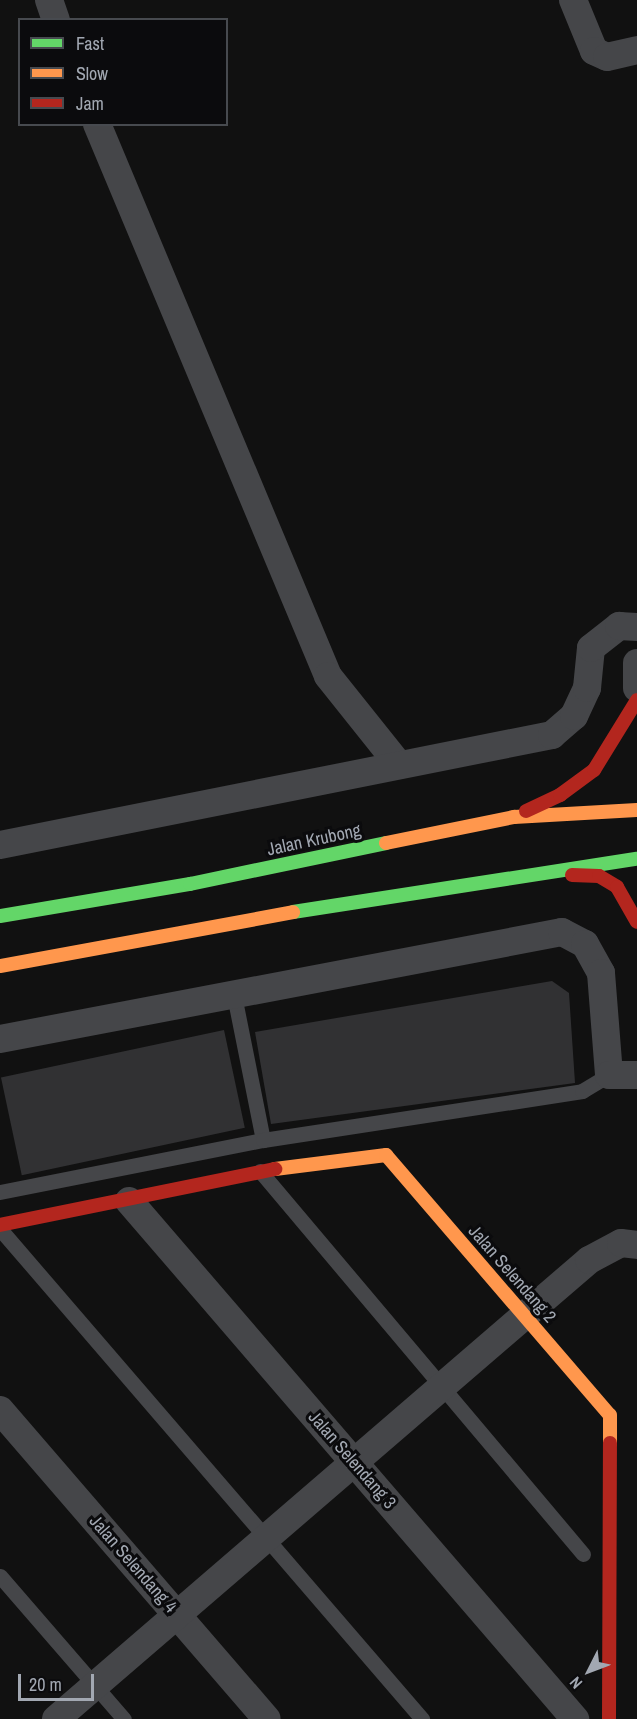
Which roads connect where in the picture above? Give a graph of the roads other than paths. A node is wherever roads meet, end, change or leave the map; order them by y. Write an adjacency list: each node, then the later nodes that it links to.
1 (49, 0): 3 (street)
2 (573, 0): 4 (street)
3 (55, 18)
4 (637, 50)
5 (98, 126): 10 (street)
6 (637, 627): 10 (street)
7 (637, 663): 8 (street)
8 (637, 688)
9 (637, 700): 12 (main road)
10 (399, 765): 13 (street)
11 (637, 810): 12 (main road, Jalan Krubong)
12 (514, 817): 16 (main road, Jalan Krubong)
13 (0, 845)
14 (637, 859): 15 (main road)
15 (545, 870): 17 (main road); 18 (main road)
16 (0, 916)
17 (637, 922)
18 (0, 966)
19 (234, 995): 20 (street); 21 (street); 23 (lane)
20 (0, 1039)
21 (609, 1075): 22 (street); 23 (lane)
22 (637, 1075)
23 (263, 1140): 25 (lane)
24 (260, 1171): 26 (main road); 29 (main road, Jalan Selendang 2); 30 (lane)
25 (0, 1192)
26 (129, 1201): 27 (main road); 32 (street, Jalan Selendang 3)
27 (0, 1227): 33 (lane)
28 (637, 1245): 29 (street)
29 (524, 1316): 30 (street); 43 (main road, Jalan Selendang 2)
30 (440, 1388): 32 (street); 34 (lane)
31 (0, 1410): 36 (street, Jalan Selendang 4)
32 (354, 1462): 33 (street); 42 (street, Jalan Selendang 3)
33 (266, 1538): 36 (street); 41 (lane)
34 (583, 1554)
35 (0, 1576): 37 (lane)
36 (177, 1615): 37 (street); 40 (street, Jalan Selendang 4)
37 (95, 1686): 38 (street); 39 (lane)
38 (56, 1719)
39 (124, 1719)
40 (267, 1719)
41 (422, 1719)
42 (575, 1719)
43 (609, 1719)

